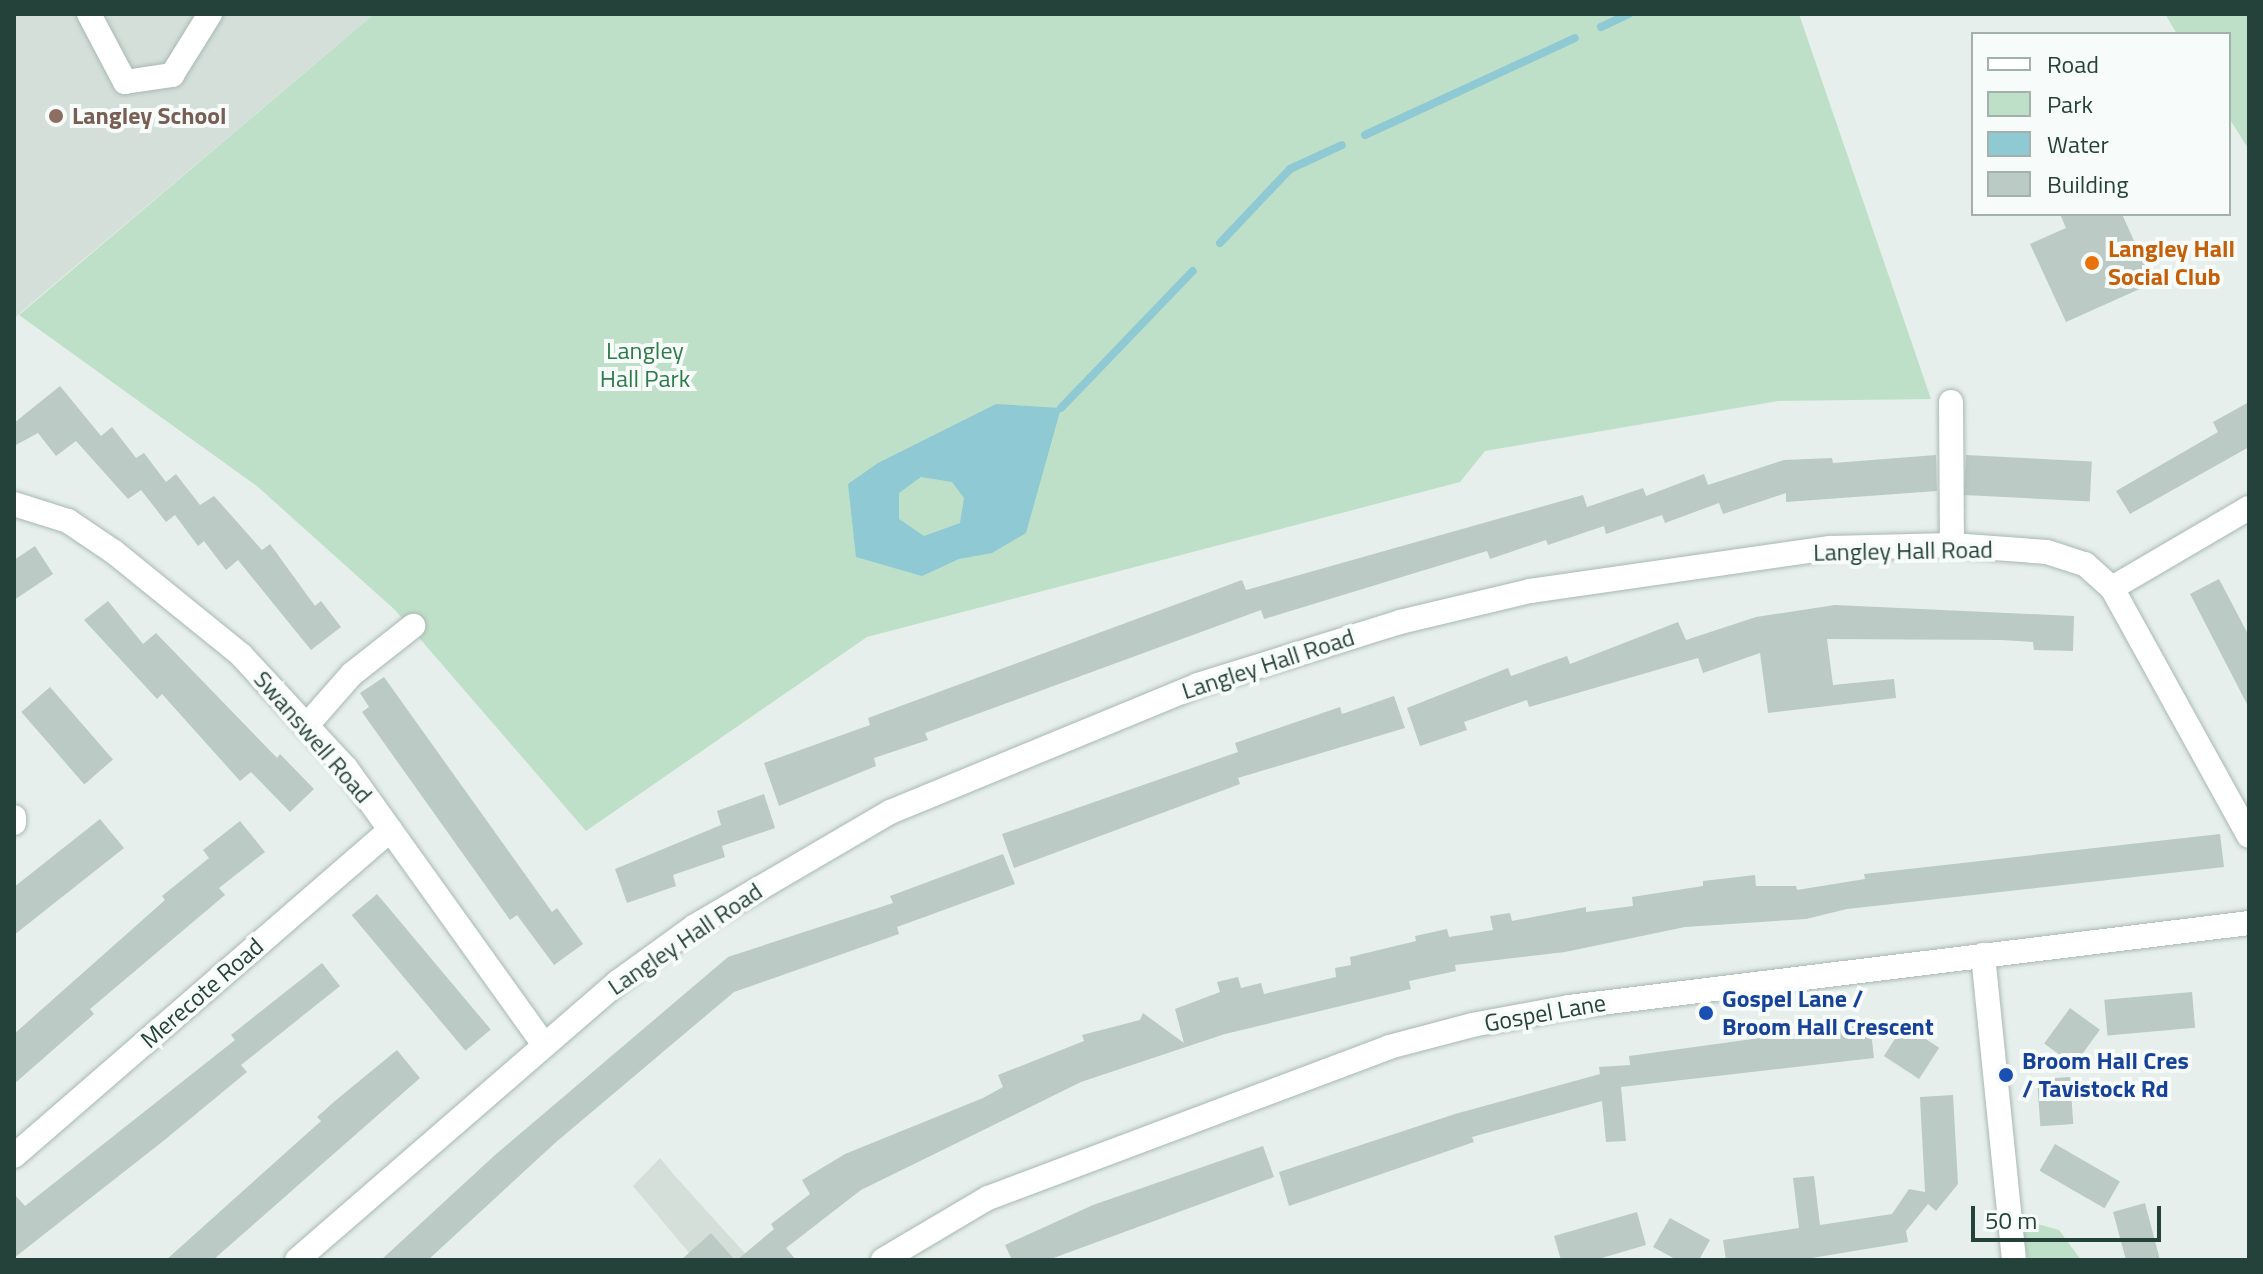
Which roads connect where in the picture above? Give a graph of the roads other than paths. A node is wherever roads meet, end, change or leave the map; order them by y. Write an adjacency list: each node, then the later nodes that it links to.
1 (89, 14): 2 (street)
2 (210, 14)
3 (1951, 402): 6 (street)
4 (14, 504): 9 (street, Swanswell Road)
5 (2249, 508): 7 (street)
6 (1952, 545): 7 (street, Langley Hall Road); 14 (street, Langley Hall Road)
7 (2112, 588): 11 (street, Langley Hall Road)
8 (413, 626): 9 (street)
9 (308, 724): 10 (street, Swanswell Road)
10 (391, 830): 14 (street, Swanswell Road); 15 (street, Merecote Road)
11 (2249, 836)
12 (2249, 923): 13 (street, Gospel Lane)
13 (1983, 955): 17 (street, Gospel Lane); 18 (street)
14 (544, 1045): 16 (street, Langley Hall Road)
15 (14, 1156)
16 (297, 1260)
17 (883, 1260)
18 (2014, 1260)

